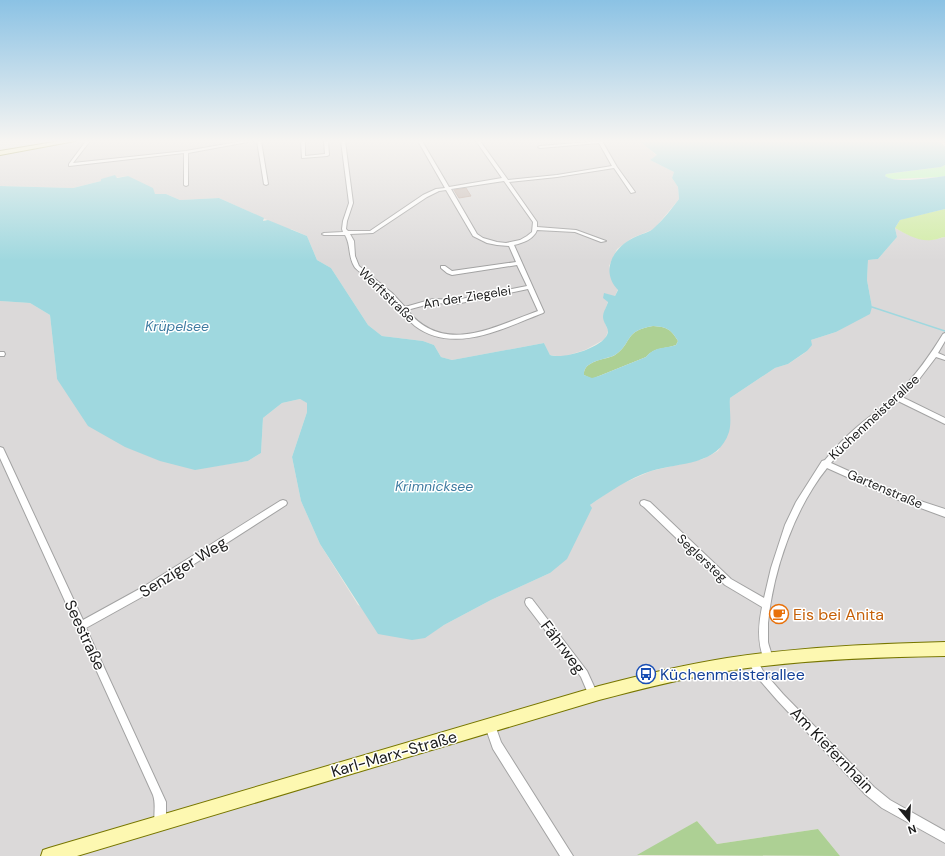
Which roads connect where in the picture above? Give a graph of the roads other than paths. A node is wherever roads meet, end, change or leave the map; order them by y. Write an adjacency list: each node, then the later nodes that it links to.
1 (186, 181): 9 (street)
2 (266, 181): 8 (street)
3 (348, 181): 13 (street, Werftstraße)
4 (442, 181): 10 (street)
5 (499, 181): 10 (street)
6 (507, 181): 12 (street)
7 (625, 181): 11 (street)
8 (266, 184)
9 (186, 185)
10 (446, 188): 13 (street); 16 (street)
11 (633, 192)
12 (536, 228): 15 (street); 16 (street)
13 (346, 233): 14 (street); 20 (street, Werftstraße)
14 (324, 234)
15 (603, 241)
16 (511, 244): 17 (street)
17 (518, 263): 18 (street); 19 (street)
18 (444, 267)
19 (530, 287): 20 (street, An der Ziegelei); 20 (street, Werftstraße)
20 (404, 309)
21 (945, 335): 22 (street, Küchenmeisterallee)
22 (935, 354): 23 (street); 24 (street, Küchenmeisterallee)
23 (945, 358)
24 (897, 398): 25 (street); 27 (street, Küchenmeisterallee)
25 (945, 421)
26 (0, 450): 33 (street, Seestraße)
27 (825, 463): 30 (street, Gartenstraße); 32 (street, Küchenmeisterallee)
28 (283, 503): 33 (street, Senziger Weg)
29 (644, 503): 32 (street, Seglersteg)
30 (945, 513)
31 (529, 602): 37 (street, Fährweg)
32 (767, 605): 35 (street, Küchenmeisterallee)
33 (80, 626): 39 (street, Seestraße)
34 (945, 649): 35 (street, Karl-Marx-Straße)
35 (768, 659): 36 (street, Karl-Marx-Straße)
36 (747, 662): 37 (street, Karl-Marx-Straße); 40 (street, Am Kiefernhain)
37 (593, 695): 38 (street, Karl-Marx-Straße)
38 (490, 726): 39 (street, Karl-Marx-Straße); 42 (street)
39 (160, 823): 41 (street, Karl-Marx-Straße)
40 (945, 837)
41 (49, 856)
42 (567, 856)

